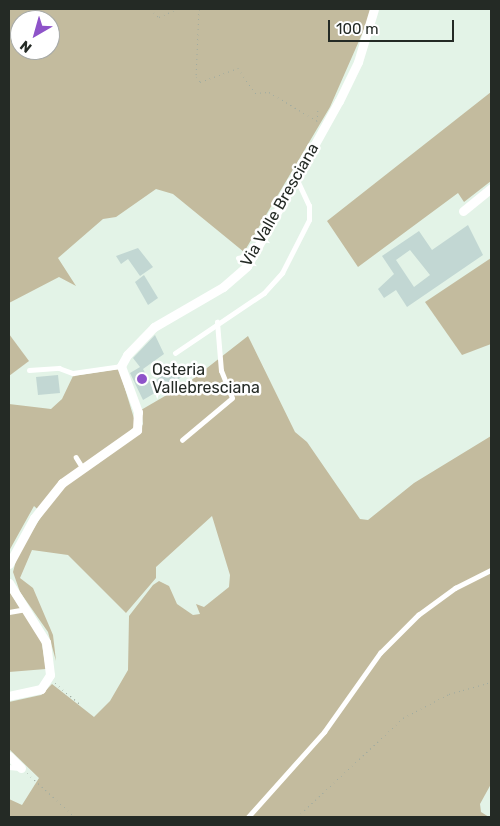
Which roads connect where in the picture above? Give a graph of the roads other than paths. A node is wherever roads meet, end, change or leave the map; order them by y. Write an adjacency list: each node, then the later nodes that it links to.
1 (374, 9): 2 (street, Via Valle Bresciana)
2 (296, 177): 7 (lane); 9 (street, Via Valle Bresciana)
3 (491, 188): 4 (street)
4 (463, 211)
5 (246, 256): 6 (lane)
6 (238, 258)
7 (217, 322): 8 (lane); 11 (lane)
8 (175, 353)
9 (121, 366): 10 (lane); 13 (street)
10 (29, 370)
11 (182, 440)
12 (76, 457): 13 (lane)
13 (83, 468): 14 (street)
14 (9, 564)
15 (491, 570): 23 (lane)
16 (9, 583): 17 (street)
17 (26, 609): 18 (lane); 19 (street)
18 (9, 612)
19 (9, 696)
20 (9, 756): 22 (street)
21 (9, 767): 22 (lane)
22 (21, 768)
23 (248, 817)

